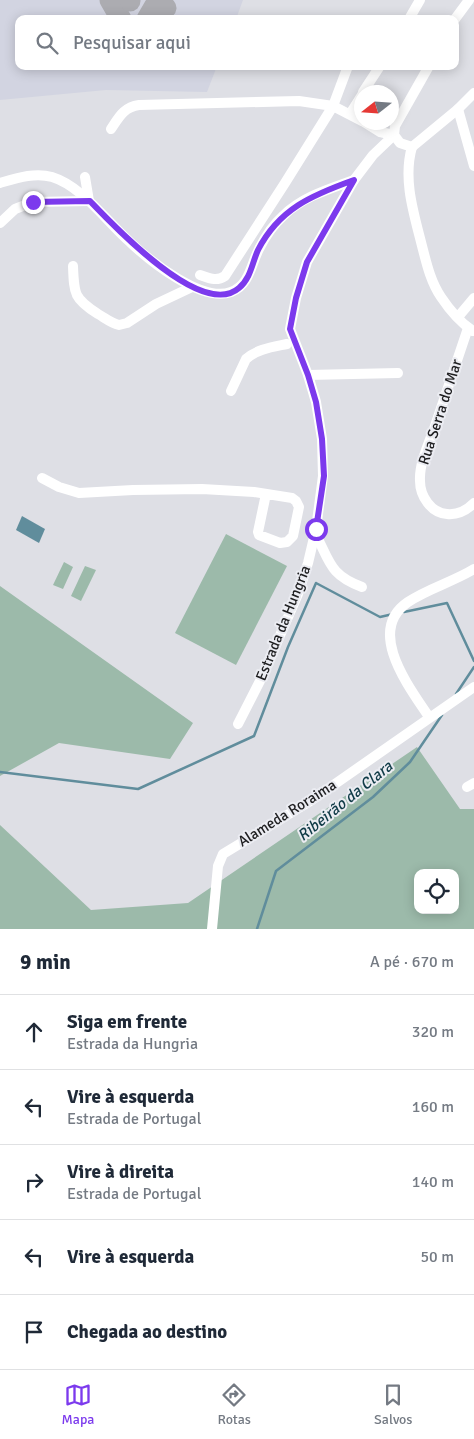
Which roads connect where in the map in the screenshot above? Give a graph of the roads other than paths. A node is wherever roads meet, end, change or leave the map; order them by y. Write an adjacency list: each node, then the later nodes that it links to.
1 (420, 0): 4 (street)
2 (469, 0): 5 (street)
3 (474, 7): 6 (street)
4 (411, 15)
5 (458, 15)
6 (459, 16)
7 (346, 70): 12 (street)
8 (377, 70): 10 (street)
9 (427, 70): 19 (street)
10 (368, 85)
11 (472, 98): 14 (street)
12 (332, 106): 15 (street); 17 (street); 28 (street)
13 (354, 107): 15 (street)
14 (458, 109): 20 (street); 21 (street)
15 (350, 114): 16 (street)
16 (354, 116)
17 (111, 129)
18 (377, 130): 19 (street)
19 (394, 135): 20 (street); 23 (street, Estrada da Hungria)
20 (412, 147): 31 (street)
21 (474, 166)
22 (85, 177): 25 (street)
23 (354, 180): 29 (street); 35 (street, Estrada da Hungria)
24 (0, 182): 25 (street)
25 (90, 201): 26 (street); 29 (street)
26 (0, 223)
27 (73, 266): 29 (street)
28 (200, 275)
29 (192, 287)
30 (474, 298): 31 (street)
31 (458, 317): 32 (street)
32 (471, 330): 39 (street, Rua Serra do Mar)
33 (287, 344): 36 (street)
34 (398, 374): 35 (street)
35 (308, 375): 40 (street, Estrada da Hungria)
36 (231, 391)
37 (42, 478): 38 (street)
38 (266, 494): 38 (street)
39 (474, 503)
40 (315, 533): 42 (street); 45 (street, Estrada da Hungria)
41 (474, 569): 44 (street)
42 (362, 587)
43 (474, 687): 44 (street, Alameda Roraima)
44 (429, 717): 46 (street, Alameda Roraima)
45 (238, 724)
46 (212, 929)

